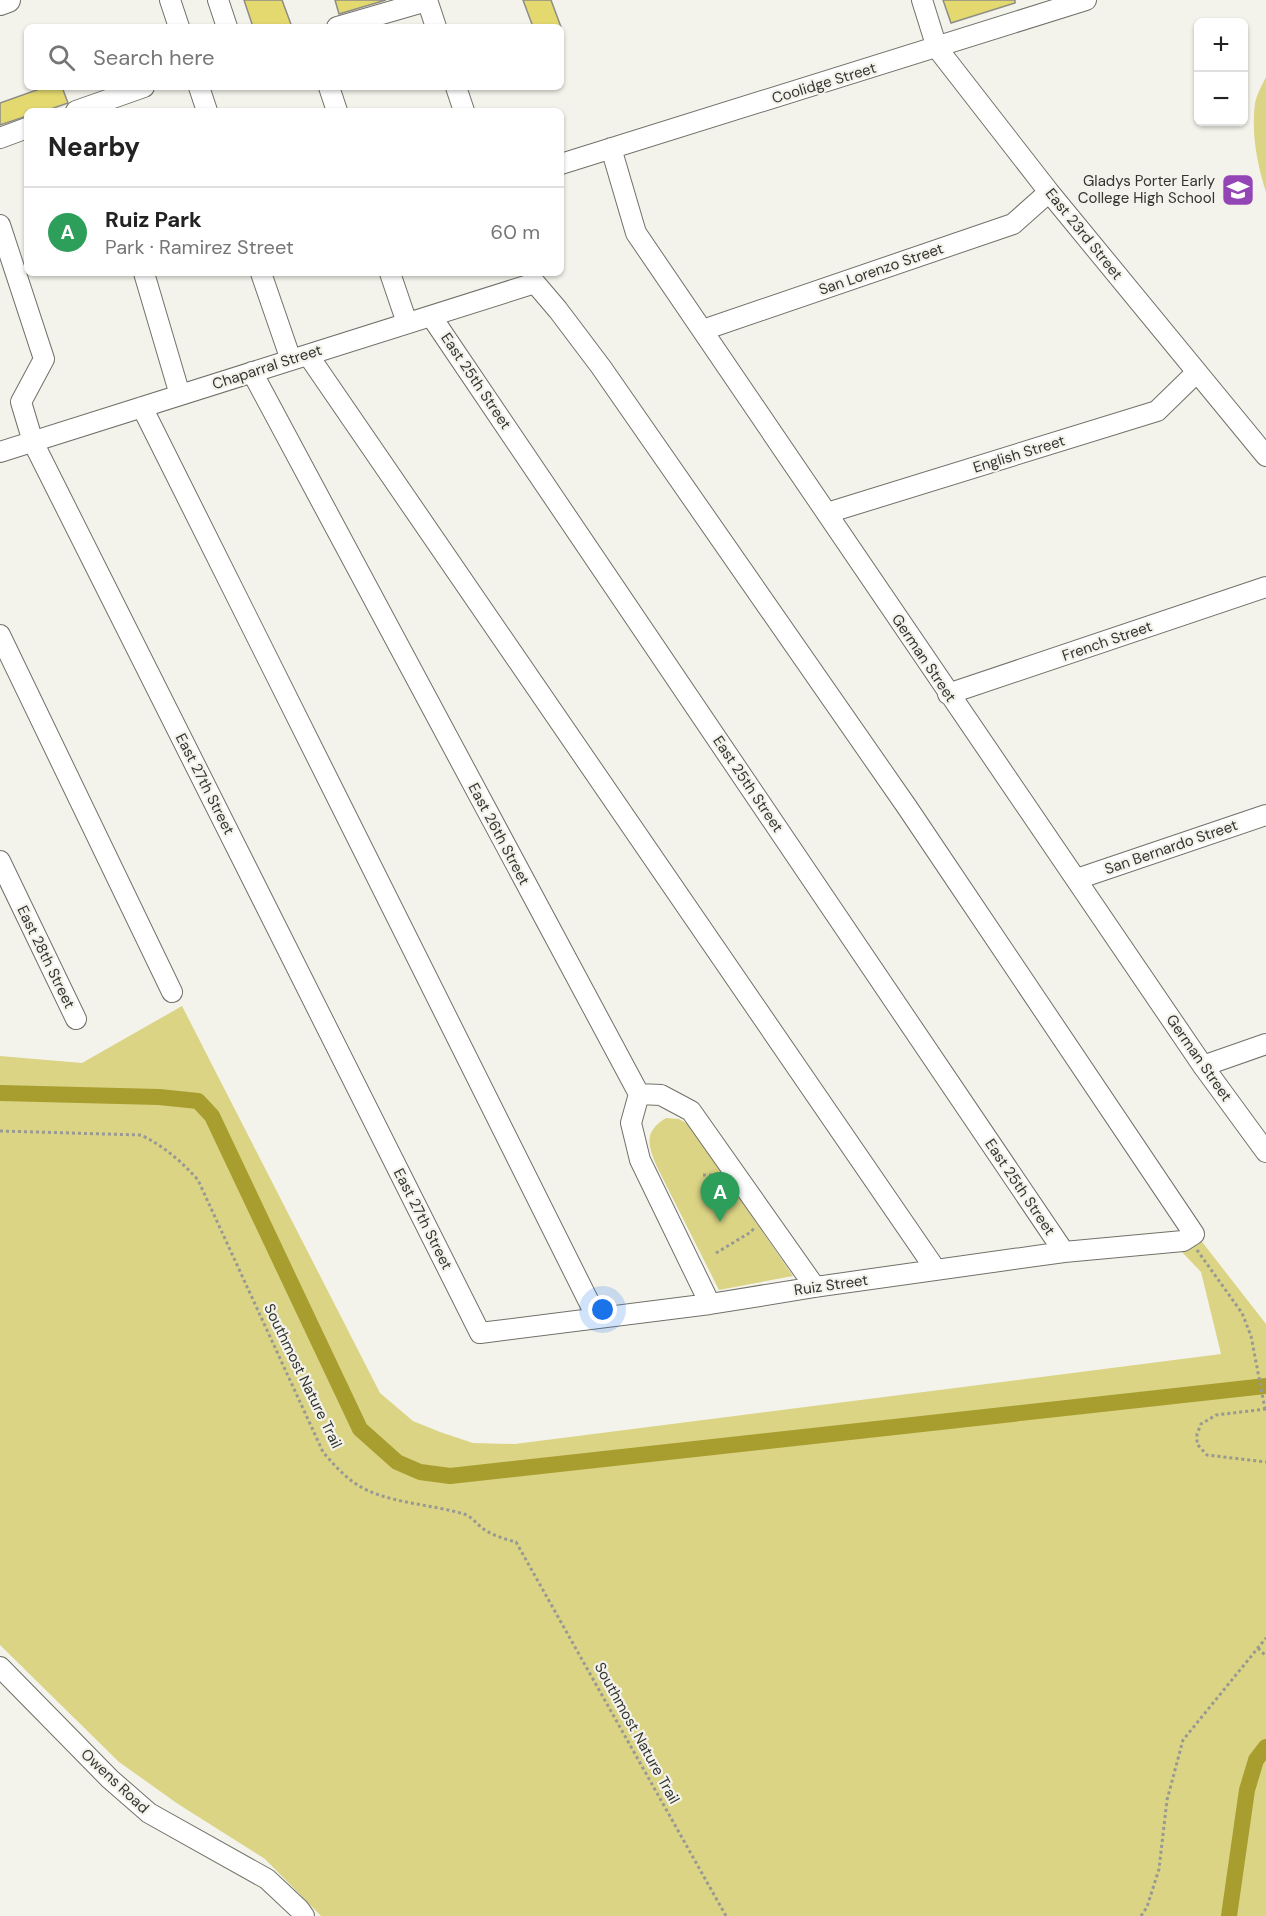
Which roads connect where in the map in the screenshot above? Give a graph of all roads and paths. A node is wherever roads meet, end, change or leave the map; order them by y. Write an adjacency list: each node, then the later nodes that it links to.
1 (8, 0): 7 (main road)
2 (170, 0): 8 (street)
3 (218, 0): 9 (street)
4 (427, 0): 10 (street); 11 (street)
5 (922, 0): 12 (street, East 23rd Street)
6 (1086, 0): 12 (street, Coolidge Street)
7 (0, 3)
8 (178, 24)
9 (226, 24)
10 (347, 24)
11 (435, 24)
12 (937, 48): 23 (street, Coolidge Street); 25 (street, East 23rd Street)
13 (136, 90): 17 (street)
14 (200, 90): 18 (street)
15 (331, 90): 19 (street)
16 (457, 90): 20 (street)
17 (91, 108)
18 (206, 108)
19 (336, 108)
20 (463, 108)
21 (24, 129): 22 (street)
22 (0, 138)
23 (611, 148): 24 (street, Coolidge Street); 32 (street, German Street)
24 (564, 163)
25 (1049, 192): 32 (street, San Lorenzo Street); 35 (street, East 23rd Street)
26 (0, 225): 38 (street, East 27th Street)
27 (145, 276): 36 (street)
28 (262, 276): 33 (street)
29 (391, 276): 31 (street)
30 (431, 316): 31 (street, Chaparral Street); 56 (street, Chaparral Street); 57 (street, East 25th Street)
31 (407, 323): 33 (street, Chaparral Street)
32 (703, 330): 41 (street, German Street)
33 (299, 357): 34 (street, Chaparral Street); 59 (street)
34 (252, 372): 36 (street, Chaparral Street); 52 (street, East 26th Street)
35 (1197, 372): 40 (street, East 23rd Street); 41 (street, English Street)
36 (180, 395): 37 (street, Chaparral Street)
37 (142, 407): 38 (street, Chaparral Street); 62 (street)
38 (33, 442): 39 (street, Chaparral Street); 63 (street, East 27th Street)
39 (0, 452)
40 (1266, 456)
41 (827, 513): 44 (street, German Street)
42 (1266, 587): 44 (street, French Street)
43 (0, 635): 48 (street)
44 (948, 694): 47 (street, German Street)
45 (1266, 815): 47 (street, San Bernardo Street)
46 (0, 861): 49 (street, East 28th Street)
47 (1077, 879): 51 (street, German Street)
48 (172, 992)
49 (76, 1019)
50 (1266, 1044): 51 (street)
51 (1203, 1066): 54 (street, German Street)
52 (639, 1094): 55 (street); 61 (street)
53 (0, 1131): 71 (path, Southmost Nature Trail)
54 (1266, 1152)
55 (763, 1214): 58 (path); 60 (street)
56 (1183, 1241): 57 (street, Ruiz Street); 64 (path)
57 (1064, 1252): 59 (street, Ruiz Street)
58 (716, 1253)
59 (936, 1270): 60 (street, Ruiz Street)
60 (815, 1287): 61 (street, Ruiz Street)
61 (710, 1304): 62 (street, Ruiz Street)
62 (597, 1318): 63 (street, Ruiz Street)
63 (480, 1333)
64 (1266, 1409): 65 (path)
65 (1266, 1462)
66 (1266, 1638): 67 (path)
67 (1258, 1648): 68 (path); 72 (path)
68 (1266, 1656)
69 (0, 1666): 70 (street, Owens Road)
70 (304, 1916)
71 (726, 1916)
72 (1142, 1916)

